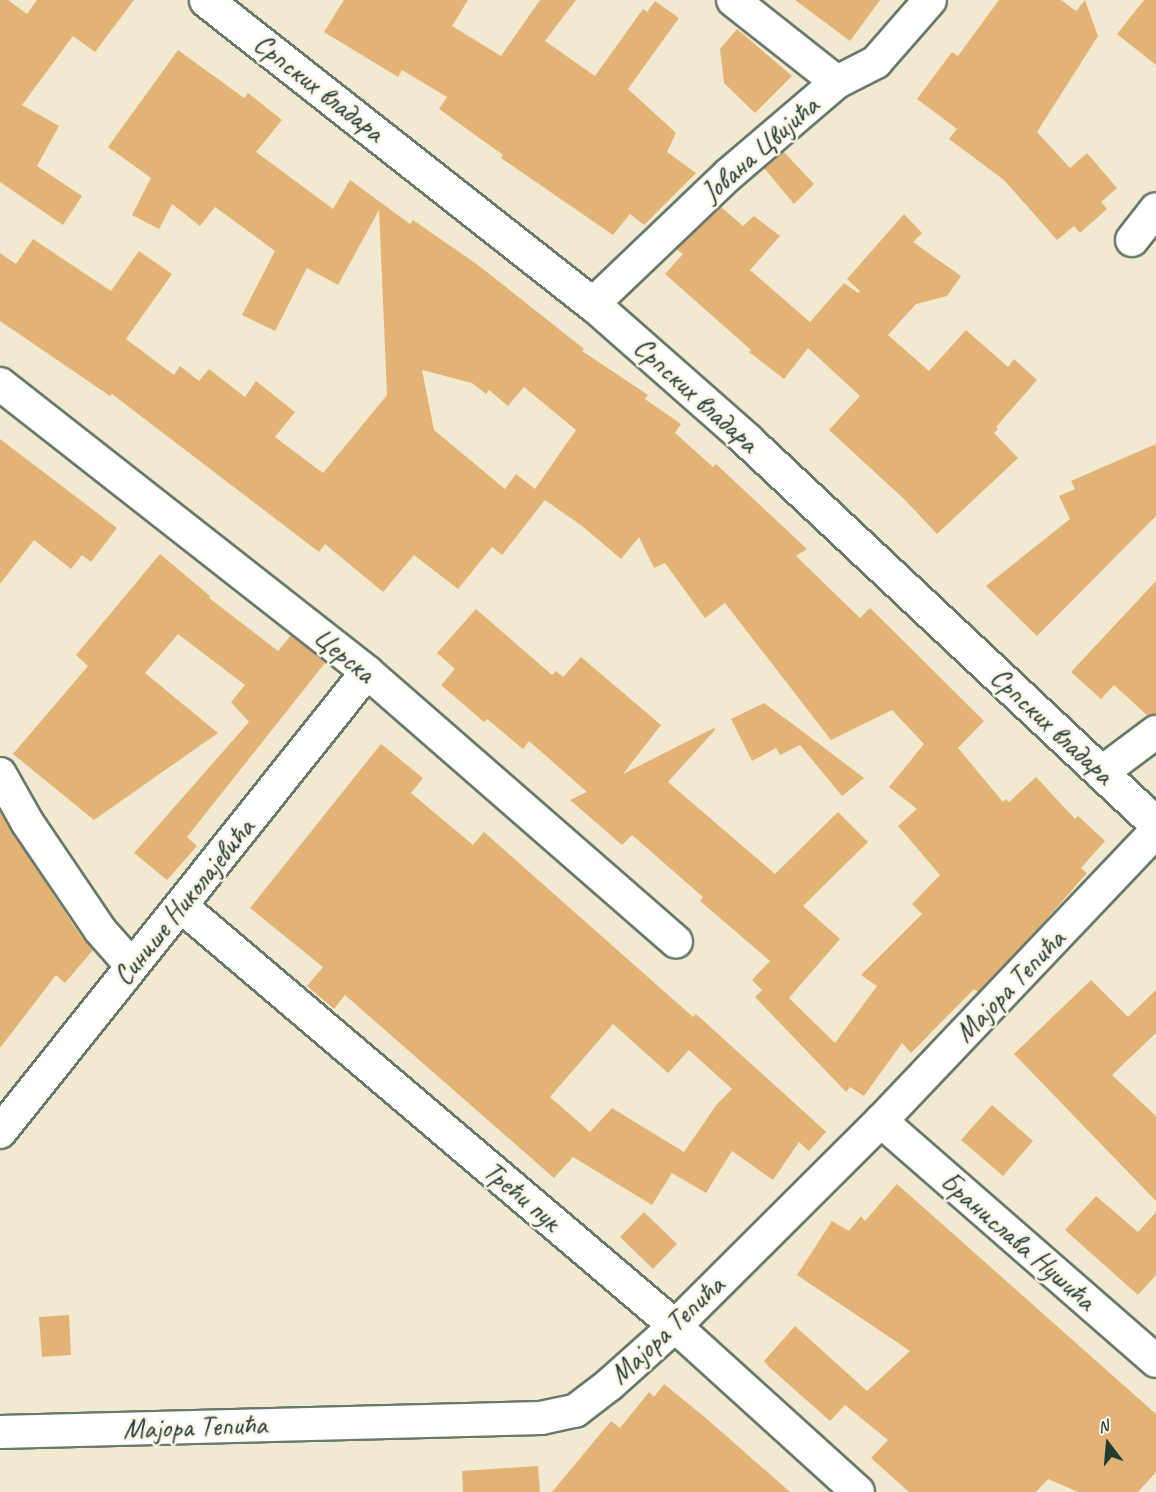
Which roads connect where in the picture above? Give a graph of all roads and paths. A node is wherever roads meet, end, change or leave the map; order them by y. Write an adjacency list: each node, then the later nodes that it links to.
1 (206, 0): 7 (main road, Српских владара)
2 (733, 0): 4 (street)
3 (930, 0): 4 (street, Јована Цвијића)
4 (837, 82): 7 (street, Јована Цвијића)
5 (1156, 209): 6 (street)
6 (1132, 240)
7 (593, 304): 11 (main road, Српских владара)
8 (0, 384): 9 (street, Церска)
9 (367, 672): 15 (street, Синише Николајевића); 16 (street, Церска)
10 (1156, 732): 11 (street)
11 (1101, 773): 13 (main road, Српских владара)
12 (0, 774): 17 (street)
13 (1156, 825)
14 (1156, 831): 18 (street, Мајора Тепића)
15 (181, 906): 17 (street, Синише Николајевића); 20 (street, Трећи пук)
16 (676, 942)
17 (132, 966): 19 (street, Синише Николајевића)
18 (881, 1121): 20 (street, Мајора Тепића); 21 (street, Бранислава Нушића)
19 (0, 1132)
20 (675, 1326): 22 (street, Мајора Тепића); 23 (street, Трећи пук)
21 (1156, 1361)
22 (0, 1432)
23 (858, 1492)

